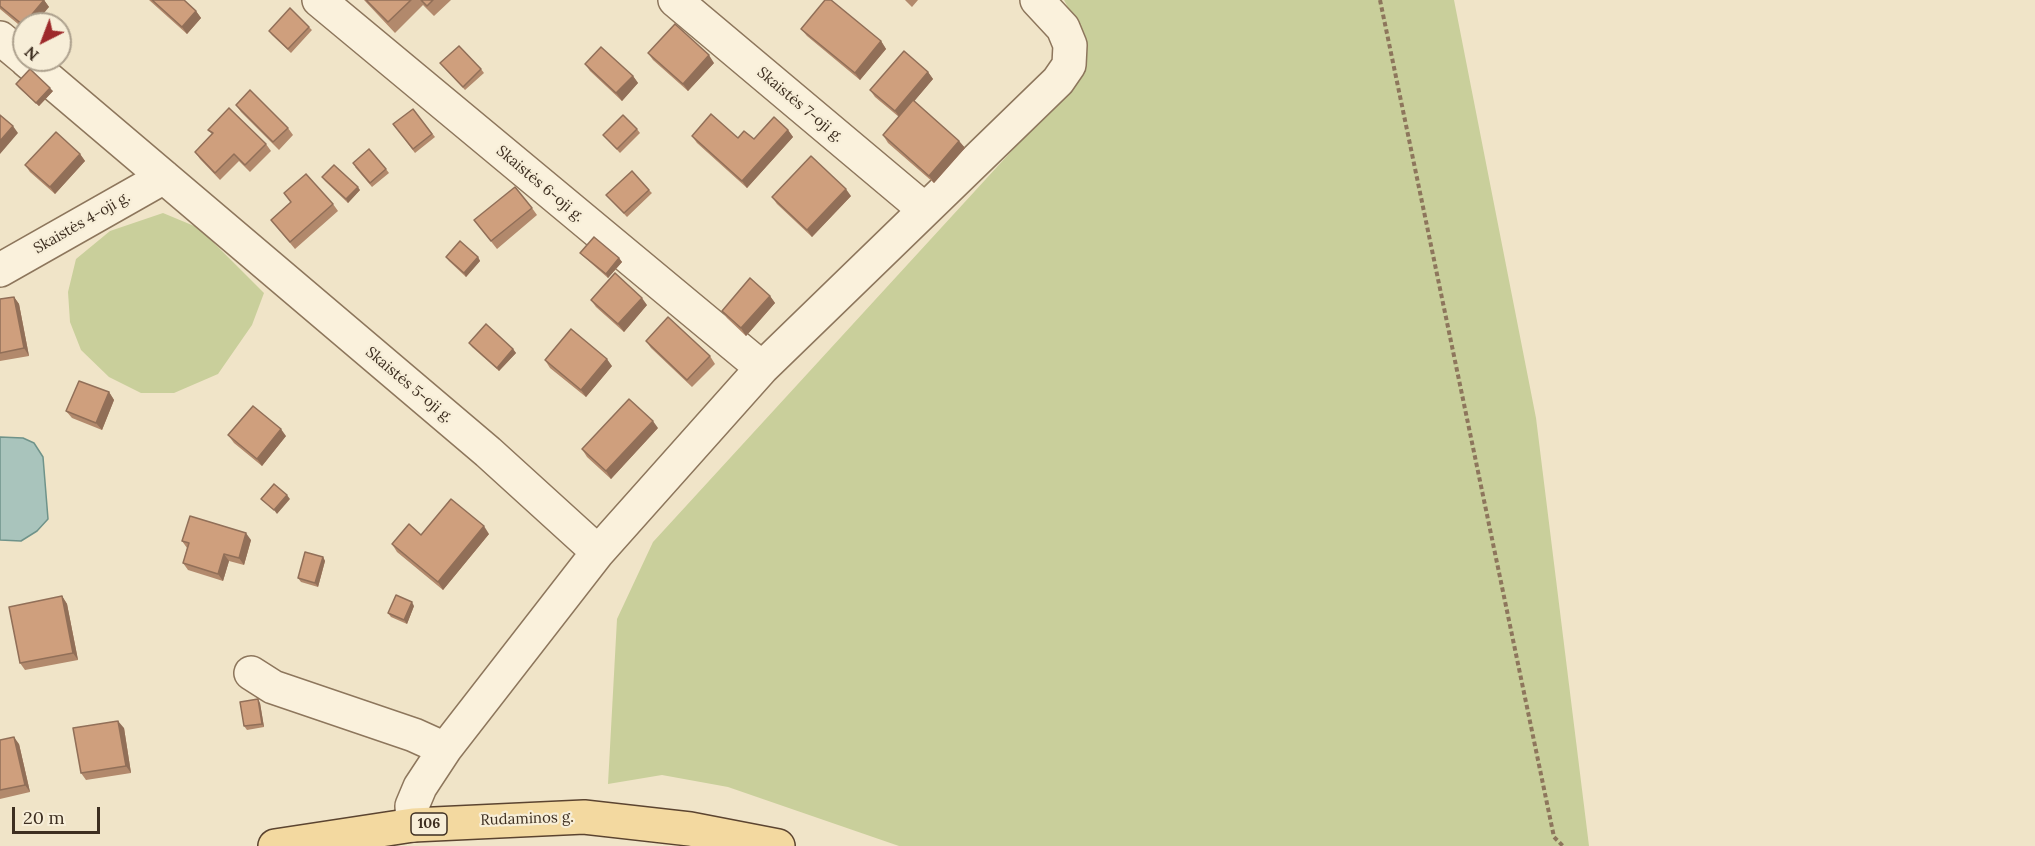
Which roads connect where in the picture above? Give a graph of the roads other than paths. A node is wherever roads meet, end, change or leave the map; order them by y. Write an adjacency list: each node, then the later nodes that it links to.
1 (319, 0): 10 (street, Skaistės 6-oji g.)
2 (675, 0): 8 (street, Skaistės 7-oji g.)
3 (1037, 0): 8 (street)
4 (0, 38): 5 (street, Skaistės 5-oji g.)
5 (12, 48)
6 (40, 72): 7 (street, Skaistės 5-oji g.)
7 (164, 177): 9 (street, Skaistės 4-oji g.); 11 (street, Skaistės 5-oji g.)
8 (925, 210): 10 (street)
9 (0, 270)
10 (762, 368): 11 (street)
11 (598, 552): 13 (street)
12 (251, 673): 13 (street)
13 (445, 749): 14 (street)
14 (413, 825): 15 (main road, Rudaminos g. / 106); 17 (main road, Rudaminos g. / 106)
15 (314, 843): 16 (main road, Rudaminos g. / 106)
16 (275, 846)
17 (778, 846)

